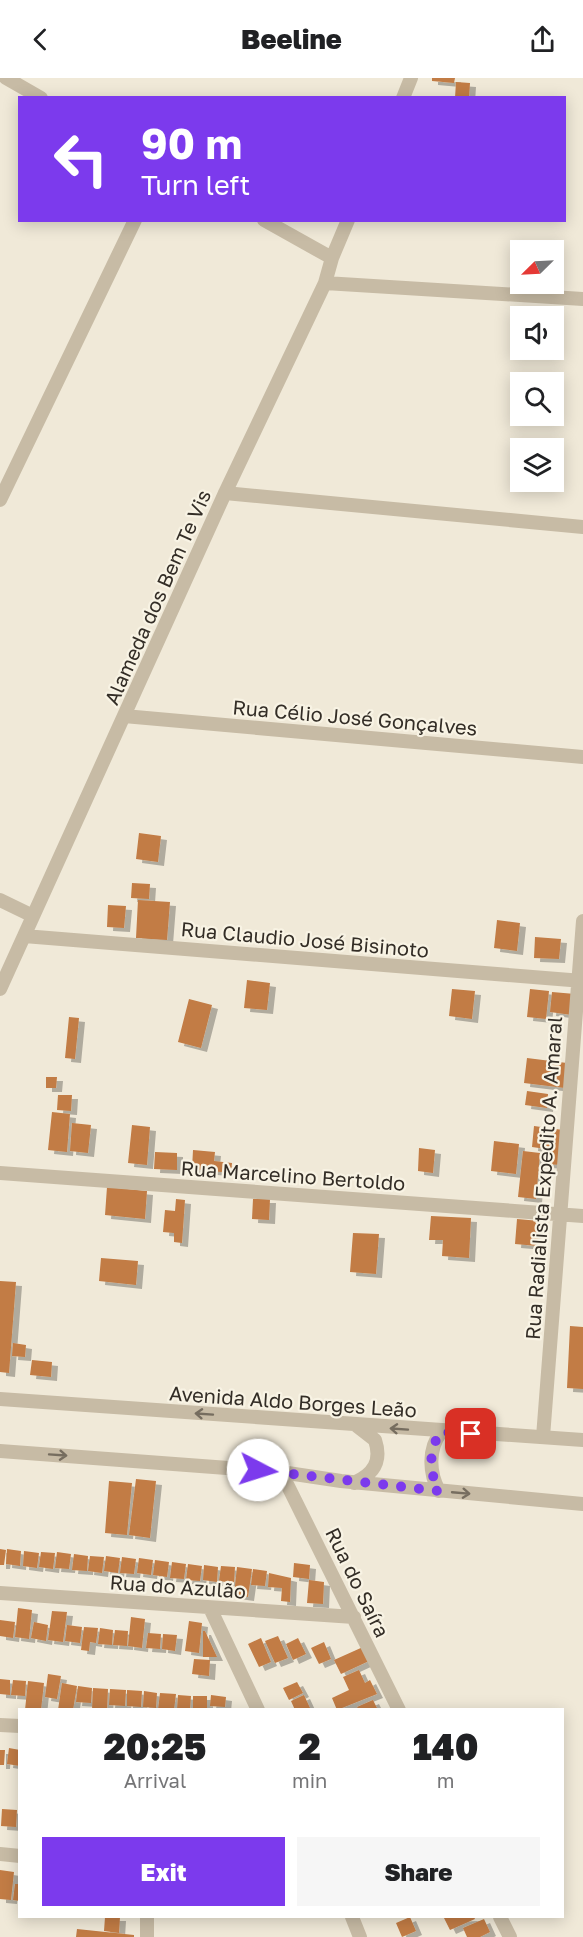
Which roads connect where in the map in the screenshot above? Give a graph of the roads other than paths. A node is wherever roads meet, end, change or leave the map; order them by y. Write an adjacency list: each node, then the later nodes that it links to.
1 (6, 78): 3 (street)
2 (411, 78): 4 (street)
3 (38, 96)
4 (404, 96)
5 (134, 222): 12 (street)
6 (268, 222): 8 (street)
7 (347, 222): 8 (street, Alameda dos Bem Te Vis)
8 (332, 258): 9 (street, Alameda dos Bem Te Vis)
9 (325, 283): 10 (street); 11 (street, Alameda dos Bem Te Vis)
10 (583, 299)
11 (225, 493): 13 (street); 14 (street, Alameda dos Bem Te Vis)
12 (0, 500)
13 (583, 528)
14 (124, 716): 15 (street, Rua Célio José Gonçalves); 17 (street, Alameda dos Bem Te Vis)
15 (583, 757)
16 (0, 900): 17 (street)
17 (33, 916): 19 (street, Alameda dos Bem Te Vis)
18 (583, 921): 20 (street, Rua Radialista Expedito A. Amaral)
19 (24, 936): 20 (street, Rua Claudio José Bisinoto); 21 (street, Alameda dos Bem Te Vis)
20 (580, 981): 23 (street, Rua Radialista Expedito A. Amaral)
21 (0, 989)
22 (0, 1173): 23 (street, Rua Marcelino Bertoldo)
23 (560, 1214): 24 (street, Rua Marcelino Bertoldo); 28 (street, Rua Radialista Expedito A. Amaral)
24 (583, 1216)
25 (0, 1400): 26 (street, Avenida Aldo Borges Leão, one-way to 25)
26 (357, 1426): 27 (street, Avenida Aldo Borges Leão, one-way to 26); 32 (street)
27 (441, 1432): 28 (street, Avenida Aldo Borges Leão); 33 (street)
28 (543, 1437): 29 (street, Avenida Aldo Borges Leão)
29 (583, 1440)
30 (0, 1451): 31 (street, one-way to 31)
31 (281, 1472): 32 (street); 37 (street, Rua do Saíra)
32 (354, 1482): 33 (street)
33 (439, 1491): 34 (street, one-way to 34)
34 (583, 1504)
35 (0, 1593): 36 (street, Rua do Azulão)
36 (210, 1608): 37 (street, Rua do Azulão); 38 (street)
37 (354, 1617): 39 (street, Rua do Saíra)
38 (257, 1708)
39 (398, 1708)
40 (0, 1725): 41 (street)
41 (18, 1726)
42 (0, 1854): 43 (street)
43 (18, 1856)
44 (147, 1918): 47 (street)
45 (352, 1918): 48 (street)
46 (500, 1918): 49 (street)
47 (147, 1937)
48 (360, 1937)
49 (510, 1937)

